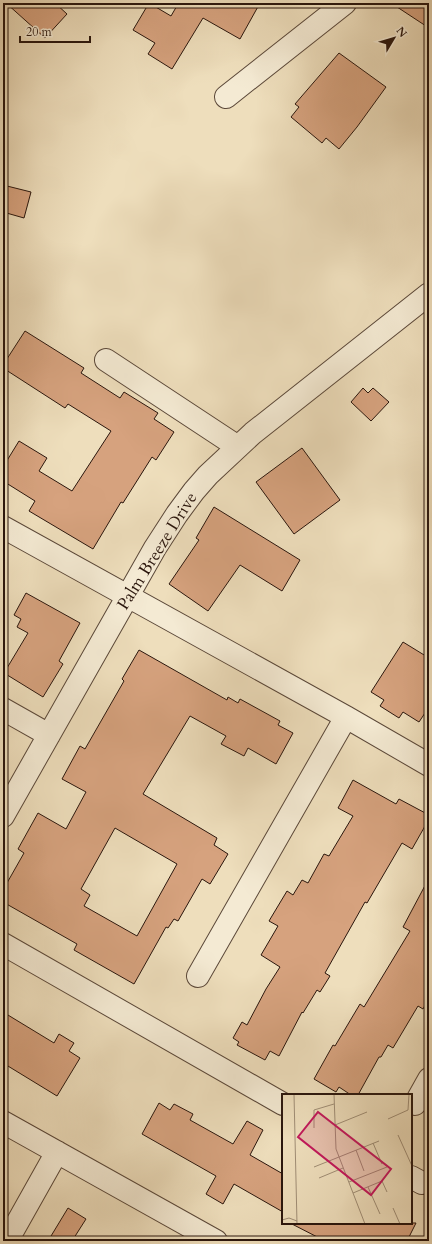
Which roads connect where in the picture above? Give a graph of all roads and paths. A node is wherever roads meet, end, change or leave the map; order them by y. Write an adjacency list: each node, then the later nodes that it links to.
1 (345, 3): 2 (street)
2 (226, 97)
3 (429, 294): 5 (street, Palm Breeze Drive)
4 (106, 360): 5 (street)
5 (238, 447): 7 (street, Palm Breeze Drive)
6 (3, 527): 7 (street)
7 (126, 596): 9 (street); 10 (street, Palm Breeze Drive)
8 (3, 709): 10 (street)
9 (346, 717): 11 (street); 14 (street)
10 (49, 735): 12 (street, Palm Breeze Drive)
11 (429, 765)
12 (3, 816)
13 (3, 944): 16 (street)
14 (198, 976)
15 (429, 1079): 17 (street)
16 (282, 1103)
17 (415, 1104)
18 (3, 1122): 19 (street)
19 (57, 1152): 20 (street); 21 (street)
20 (7, 1241)
21 (216, 1241)

